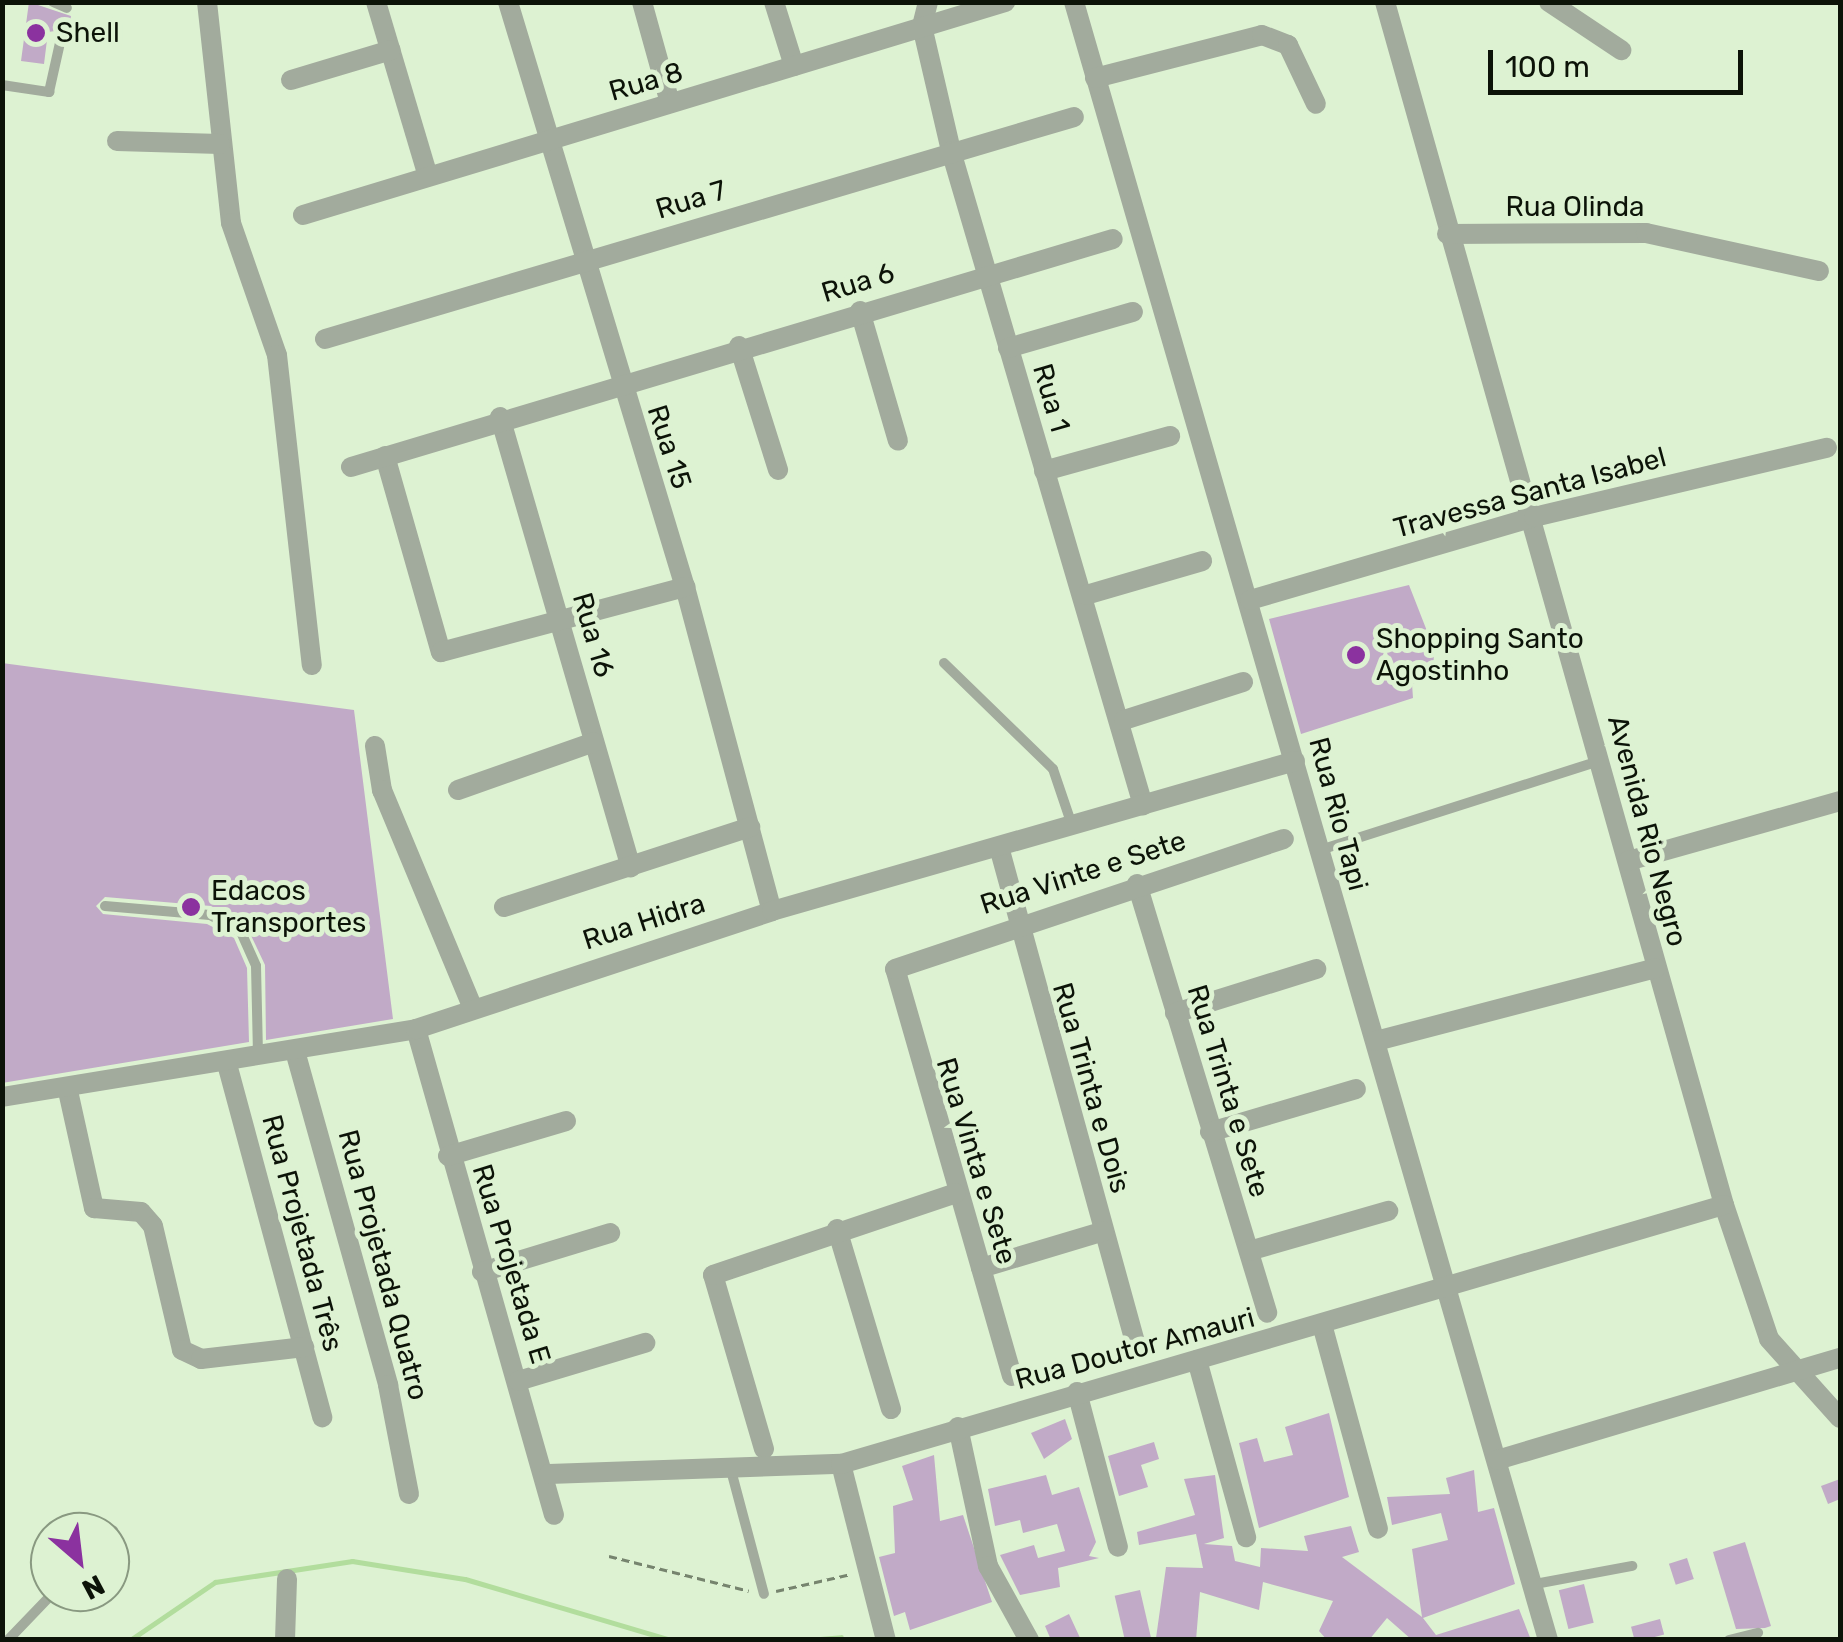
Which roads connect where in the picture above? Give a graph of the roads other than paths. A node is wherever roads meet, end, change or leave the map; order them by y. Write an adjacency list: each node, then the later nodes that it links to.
1 (53, 2): 12 (lane)
2 (207, 2): 26 (street)
3 (376, 2): 15 (street)
4 (508, 2): 24 (street, Rua 15)
5 (642, 2): 21 (street)
6 (774, 2): 17 (street)
7 (928, 2): 13 (street, Rua 1)
8 (1004, 2): 13 (street, Rua 8)
9 (1074, 2): 18 (street, Rua Rio Tapi)
10 (1385, 2): 30 (street, Avenida Rio Negro)
11 (1549, 2): 16 (street)
12 (67, 8)
13 (922, 26): 17 (street, Rua 8); 27 (street, Rua 1)
14 (62, 34): 20 (lane)
15 (391, 50): 19 (street); 28 (street)
16 (1621, 50)
17 (794, 66): 21 (street, Rua 8)
18 (1095, 78): 22 (street); 53 (street, Rua Rio Tapi)
19 (292, 80)
20 (2, 85)
21 (670, 103): 24 (street, Rua 8)
22 (1316, 104)
23 (1074, 117): 27 (street, Rua 7)
24 (547, 139): 28 (street, Rua 8); 32 (street, Rua 15)
25 (117, 141): 26 (street)
26 (220, 144): 56 (street)
27 (951, 151): 32 (street, Rua 7); 34 (street, Rua 1)
28 (428, 176): 29 (street, Rua 8)
29 (303, 215)
30 (1447, 234): 33 (street, Rua Olinda); 49 (street, Avenida Rio Negro)
31 (1113, 239): 34 (street, Rua 6)
32 (583, 262): 37 (street, Rua 7); 40 (street, Rua 15)
33 (1818, 271)
34 (986, 273): 35 (street, Rua 6); 39 (street, Rua 1)
35 (860, 311): 38 (street, Rua 6); 43 (street)
36 (1133, 312): 39 (street)
37 (325, 339)
38 (739, 346): 40 (street, Rua 6); 47 (street)
39 (1008, 348): 48 (street, Rua 1)
40 (619, 382): 41 (street, Rua 6); 51 (street, Rua 15)
41 (500, 418): 45 (street, Rua 6); 54 (street, Rua 16)
42 (1170, 436): 48 (street)
43 (898, 441)
44 (1827, 448): 49 (street, Travessa Santa Isabel)
45 (385, 456): 46 (street, Rua 6); 54 (street)
46 (351, 467)
47 (778, 470)
48 (1044, 471): 52 (street, Rua 1)
49 (1534, 516): 53 (street, Travessa Santa Isabel); 61 (street, Avenida Rio Negro)
50 (1202, 561): 52 (street)
51 (685, 588): 54 (street); 67 (street, Rua 15)
52 (1086, 594): 58 (street, Rua 1)
53 (1250, 600): 62 (street, Rua Rio Tapi)
54 (562, 623): 59 (street, Rua 16)
55 (944, 662): 66 (lane)
56 (312, 665)
57 (1243, 682): 58 (street)
58 (1124, 720): 65 (street, Rua 1)
59 (594, 742): 63 (street); 72 (street, Rua 16)
60 (375, 746): 81 (street)
61 (1600, 760): 70 (lane); 71 (street, Avenida Rio Negro)
62 (1295, 761): 65 (street, Rua Hidra); 70 (street, Rua Rio Tapi)
63 (458, 790)
64 (1840, 801): 71 (street)
65 (1144, 805): 66 (street, Rua Hidra)
66 (1072, 826): 69 (street, Rua Hidra)
67 (750, 828): 72 (street); 76 (street, Rua 15)
68 (1284, 839): 73 (street, Rua Vinte e Sete)
69 (999, 847): 76 (street, Rua Hidra); 77 (street, Rua Trinta e Dois)
70 (1318, 851): 84 (street, Rua Rio Tapi)
71 (1628, 860): 79 (street, Avenida Rio Negro)
72 (632, 867): 75 (street)
73 (1136, 884): 77 (street, Rua Vinte e Sete); 82 (street, Rua Trinta e Sete)
74 (105, 906): 86 (lane)
75 (504, 906)
76 (772, 911): 81 (street, Rua Hidra)
77 (1014, 922): 78 (street, Rua Vinte e Sete); 98 (street, Rua Trinta e Dois)
78 (900, 964): 94 (street, Rua Vinta e Sete)
79 (1656, 968): 84 (street); 95 (street, Avenida Rio Negro)
80 (1316, 970): 82 (street)
81 (472, 1006): 83 (street, Rua Hidra)
82 (1176, 1013): 92 (street, Rua Trinta e Sete)
83 (416, 1028): 85 (street, Rua Hidra); 93 (street, Rua Projetada E)
84 (1376, 1040): 103 (street, Rua Rio Tapi)
85 (295, 1052): 86 (street, Rua Hidra); 124 (street, Rua Projetada Quatro)
86 (258, 1058): 87 (street, Rua Hidra)
87 (227, 1064): 89 (street, Rua Hidra); 108 (street, Rua Projetada Três)
88 (1356, 1088): 92 (street)
89 (68, 1091): 90 (street, Rua Hidra); 108 (street)
90 (2, 1098)
91 (566, 1121): 93 (street)
92 (1210, 1132): 100 (street, Rua Trinta e Sete)
93 (448, 1156): 102 (street, Rua Projetada E)
94 (956, 1193): 97 (street); 101 (street, Rua Vinta e Sete)
95 (1724, 1205): 103 (street, Rua Doutor Amauri); 111 (street, Avenida Rio Negro)
96 (1388, 1212): 100 (street)
97 (837, 1229): 115 (street); 119 (street)
98 (1104, 1231): 101 (street); 106 (street, Rua Trinta e Dois)
99 (610, 1234): 102 (street)
100 (1249, 1251): 104 (street, Rua Trinta e Sete)
101 (981, 1268): 112 (street, Rua Vinta e Sete)
102 (482, 1272): 113 (street, Rua Projetada E)
103 (1448, 1286): 105 (street, Rua Doutor Amauri); 120 (street, Rua Rio Tapi)
104 (1266, 1314)
105 (1323, 1328): 110 (street, Rua Doutor Amauri); 126 (street)
106 (1135, 1342)
107 (645, 1343): 113 (street)
108 (304, 1347): 116 (street, Rua Projetada Três)
109 (1840, 1358): 111 (street)
110 (1197, 1360): 114 (street, Rua Doutor Amauri); 127 (street)
111 (1803, 1374): 117 (street, Avenida Rio Negro); 120 (street)
112 (1012, 1376)
113 (518, 1381): 122 (street, Rua Projetada E)
114 (1077, 1392): 118 (street, Rua Doutor Amauri); 128 (street)
115 (891, 1409)
116 (322, 1417)
117 (1840, 1418)
118 (958, 1427): 121 (street, Rua Doutor Amauri); 138 (street)
119 (764, 1449)
120 (1497, 1460): 131 (street, Rua Rio Tapi)
121 (841, 1464): 123 (street, Rua Doutor Amauri); 137 (street)
122 (549, 1474): 123 (street, Rua Doutor Amauri); 125 (street, Rua Projetada E)
123 (732, 1474): 132 (lane)
124 (409, 1494)
125 (554, 1516)
126 (1378, 1529)
127 (1246, 1537)
128 (1118, 1548)
129 (1632, 1566): 131 (lane)
130 (288, 1580): 136 (street)
131 (1535, 1584): 139 (street, Rua Rio Tapi)
132 (764, 1594)
133 (35, 1612): 135 (lane)
134 (1758, 1633): 140 (lane)
135 (8, 1640)
136 (285, 1640)
137 (886, 1640)
138 (1028, 1640)
139 (1548, 1640)
140 (1729, 1640)

